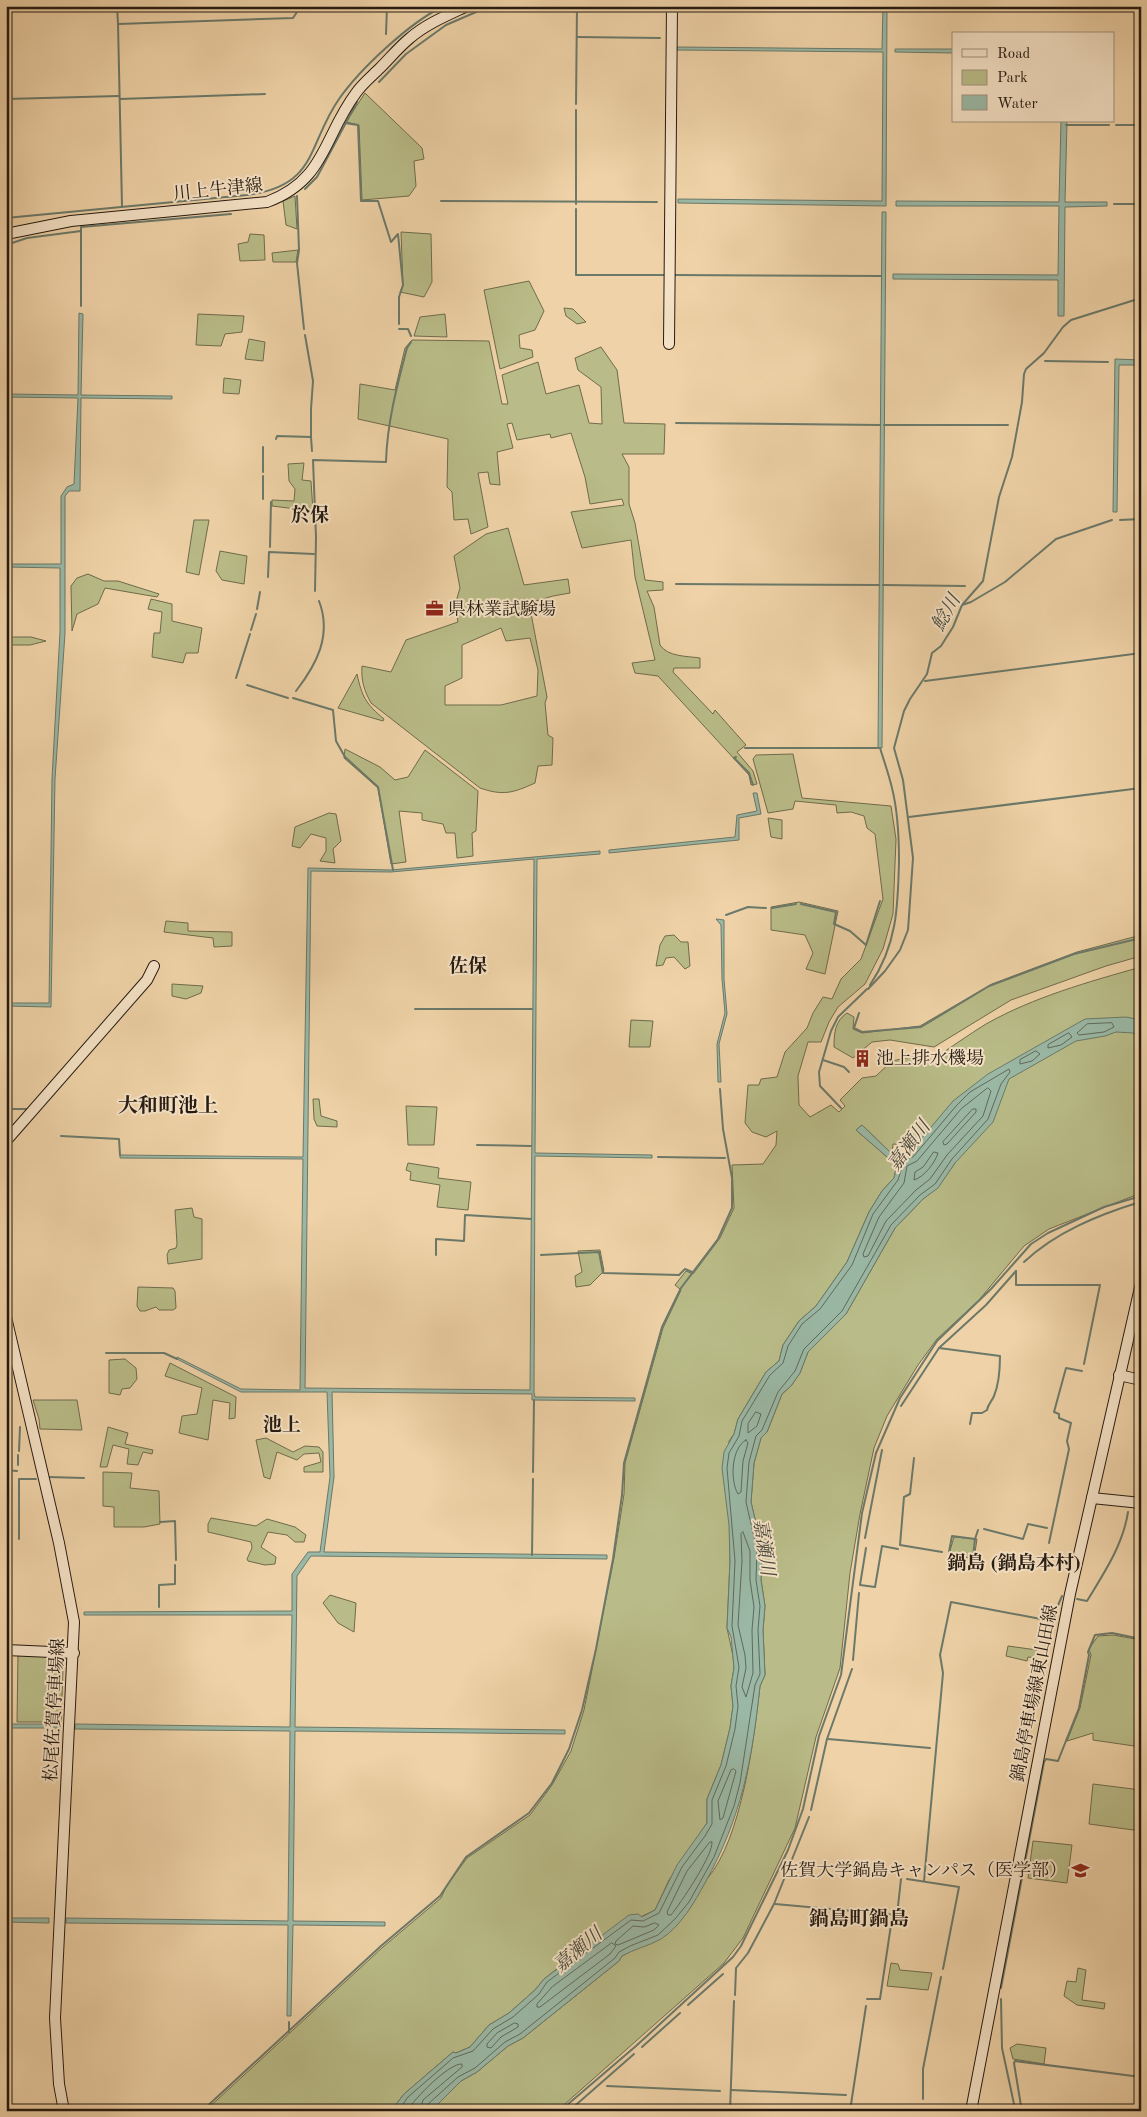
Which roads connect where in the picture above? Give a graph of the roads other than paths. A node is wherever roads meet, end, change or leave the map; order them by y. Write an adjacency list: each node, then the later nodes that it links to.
1 (467, 6): 3 (main road, 川上牛津線)
2 (672, 6): 4 (main road)
3 (6, 234)
4 (669, 344)
5 (154, 966): 6 (main road)
6 (6, 1140)
7 (1141, 1284): 9 (main road, 鍋島停車場線東山田線)
8 (6, 1317): 14 (main road, 松尾佐賀停車場線)
9 (1119, 1375): 10 (main road); 11 (main road, 鍋島停車場線東山田線)
10 (1141, 1380)
11 (1092, 1498): 12 (main road); 15 (main road, 鍋島停車場線東山田線)
12 (1141, 1504)
13 (6, 1650): 14 (main road)
14 (74, 1654): 16 (main road, 松尾佐賀停車場線)
15 (973, 2110)
16 (64, 2111)

